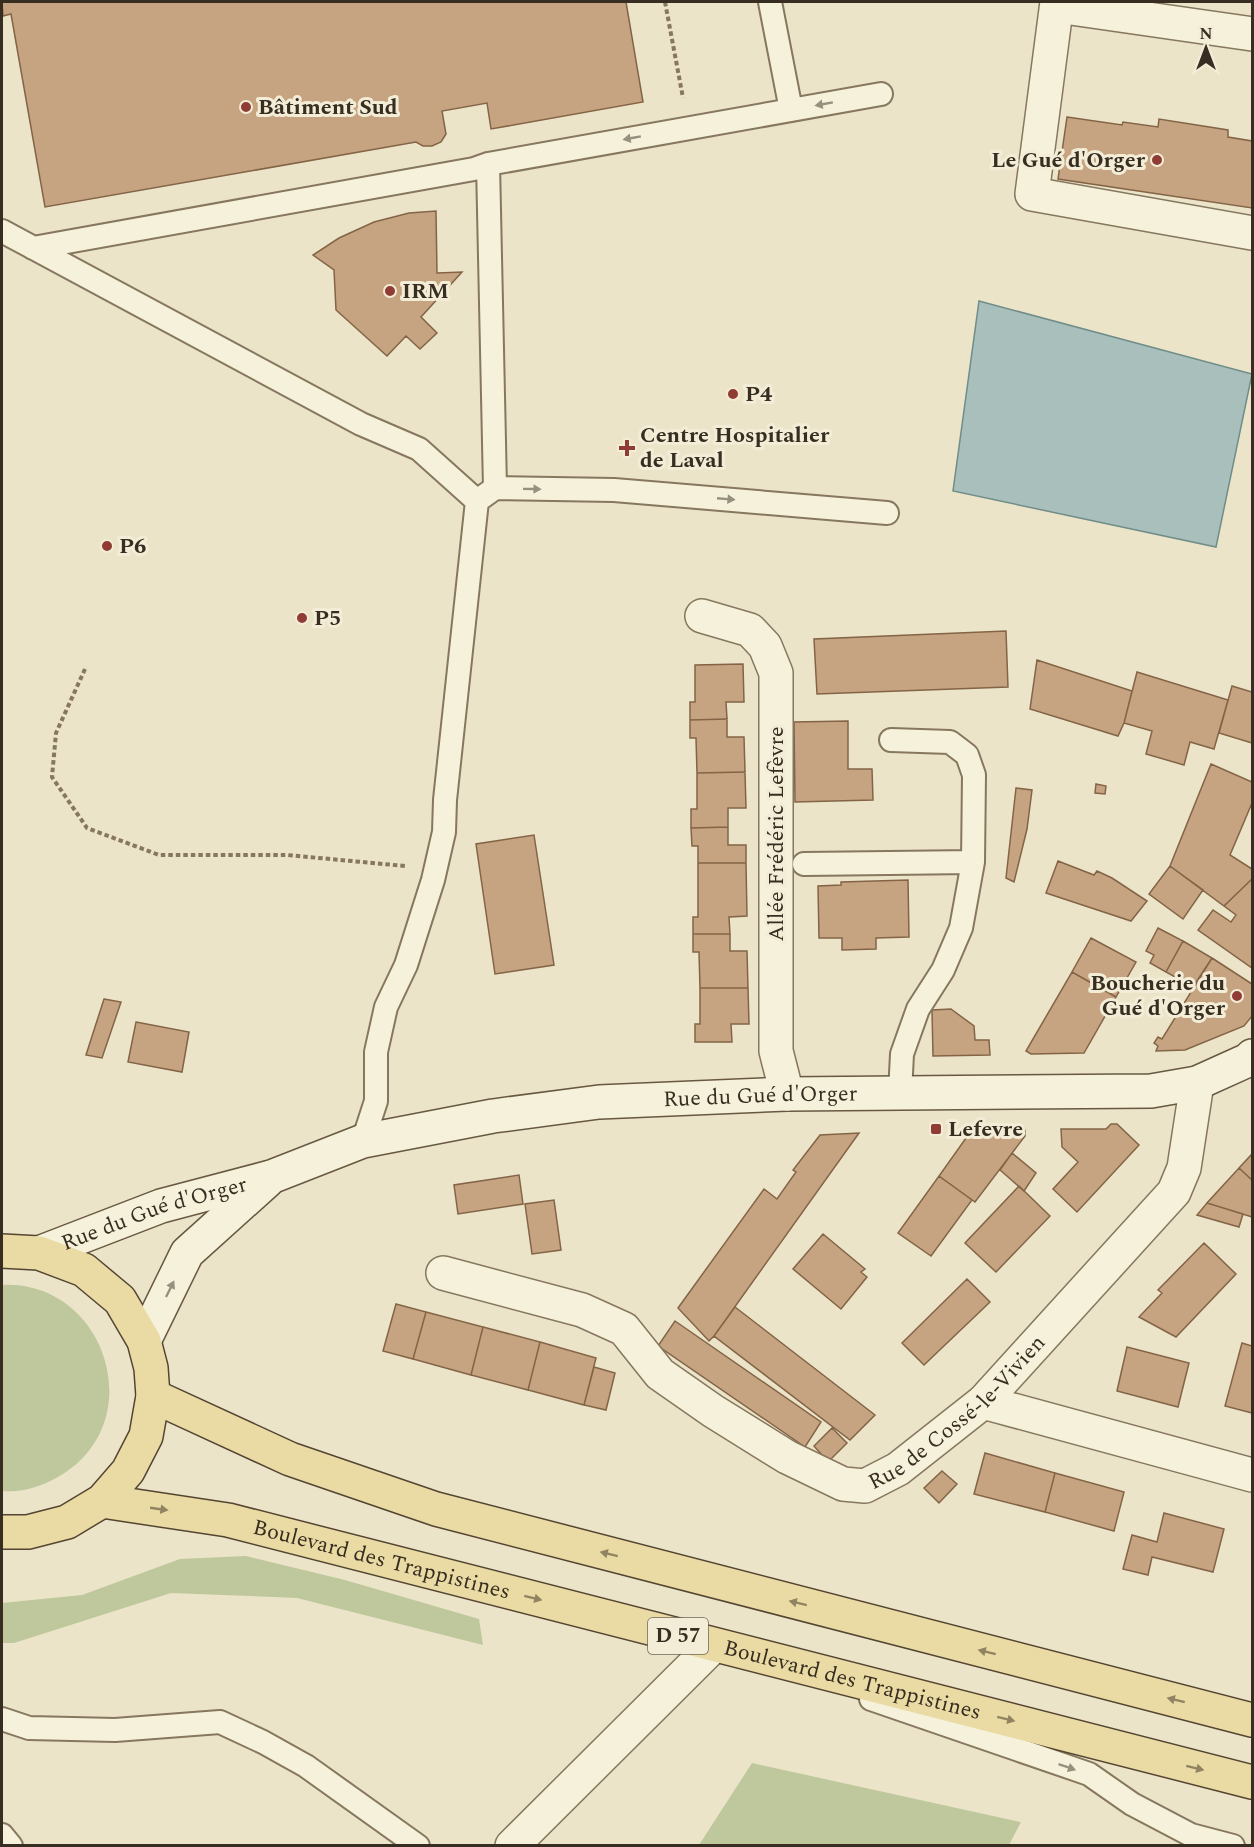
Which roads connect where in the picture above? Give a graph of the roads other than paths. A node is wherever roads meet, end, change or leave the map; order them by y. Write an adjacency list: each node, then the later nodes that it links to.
1 (770, 2): 5 (lane)
2 (1057, 4): 3 (street); 8 (street)
3 (1252, 34)
4 (881, 94): 5 (lane, one-way to 5)
5 (791, 110): 6 (lane, one-way to 6)
6 (488, 164): 9 (lane); 10 (lane)
7 (2, 231): 9 (lane)
8 (1252, 233)
9 (33, 248): 10 (lane)
10 (486, 495): 11 (lane, one-way to 11); 20 (lane)
11 (887, 513)
12 (702, 616): 19 (street, Allée Frédéric Lefèvre)
13 (891, 740): 14 (lane)
14 (973, 862): 15 (lane); 18 (lane)
15 (804, 864)
16 (1252, 1056): 17 (street, Rue du Gué d'Orger)
17 (1197, 1083): 18 (street, Rue du Gué d'Orger); 27 (street, Rue de Cossé-le-Vivien)
18 (900, 1093): 19 (street, Rue du Gué d'Orger)
19 (787, 1094): 20 (street, Rue du Gué d'Orger)
20 (363, 1141): 21 (street, Rue du Gué d'Orger)
21 (271, 1178): 23 (street, Rue du Gué d'Orger); 25 (street, Rue du Gué d'Orger, one-way to 21)
22 (2, 1251): 23 (main road)
23 (39, 1253): 25 (main road)
24 (443, 1273): 27 (street, Rue de Cossé-le-Vivien)
25 (144, 1341): 26 (main road)
26 (153, 1396): 29 (main road); 33 (main road, one-way to 26)
27 (983, 1402): 28 (street)
28 (1252, 1474)
29 (102, 1501): 30 (main road); 31 (main road, Boulevard des Trappistines / D 57, one-way to 31)
30 (2, 1532)
31 (714, 1645): 34 (main road, Boulevard des Trappistines / D 57, one-way to 34); 38 (street); 39 (lane, one-way to 39)
32 (2, 1719): 37 (lane)
33 (1252, 1720)
34 (1252, 1782)
35 (2, 1835): 36 (lane)
36 (11, 1845)
37 (418, 1845)
38 (512, 1845)
39 (1233, 1845)

